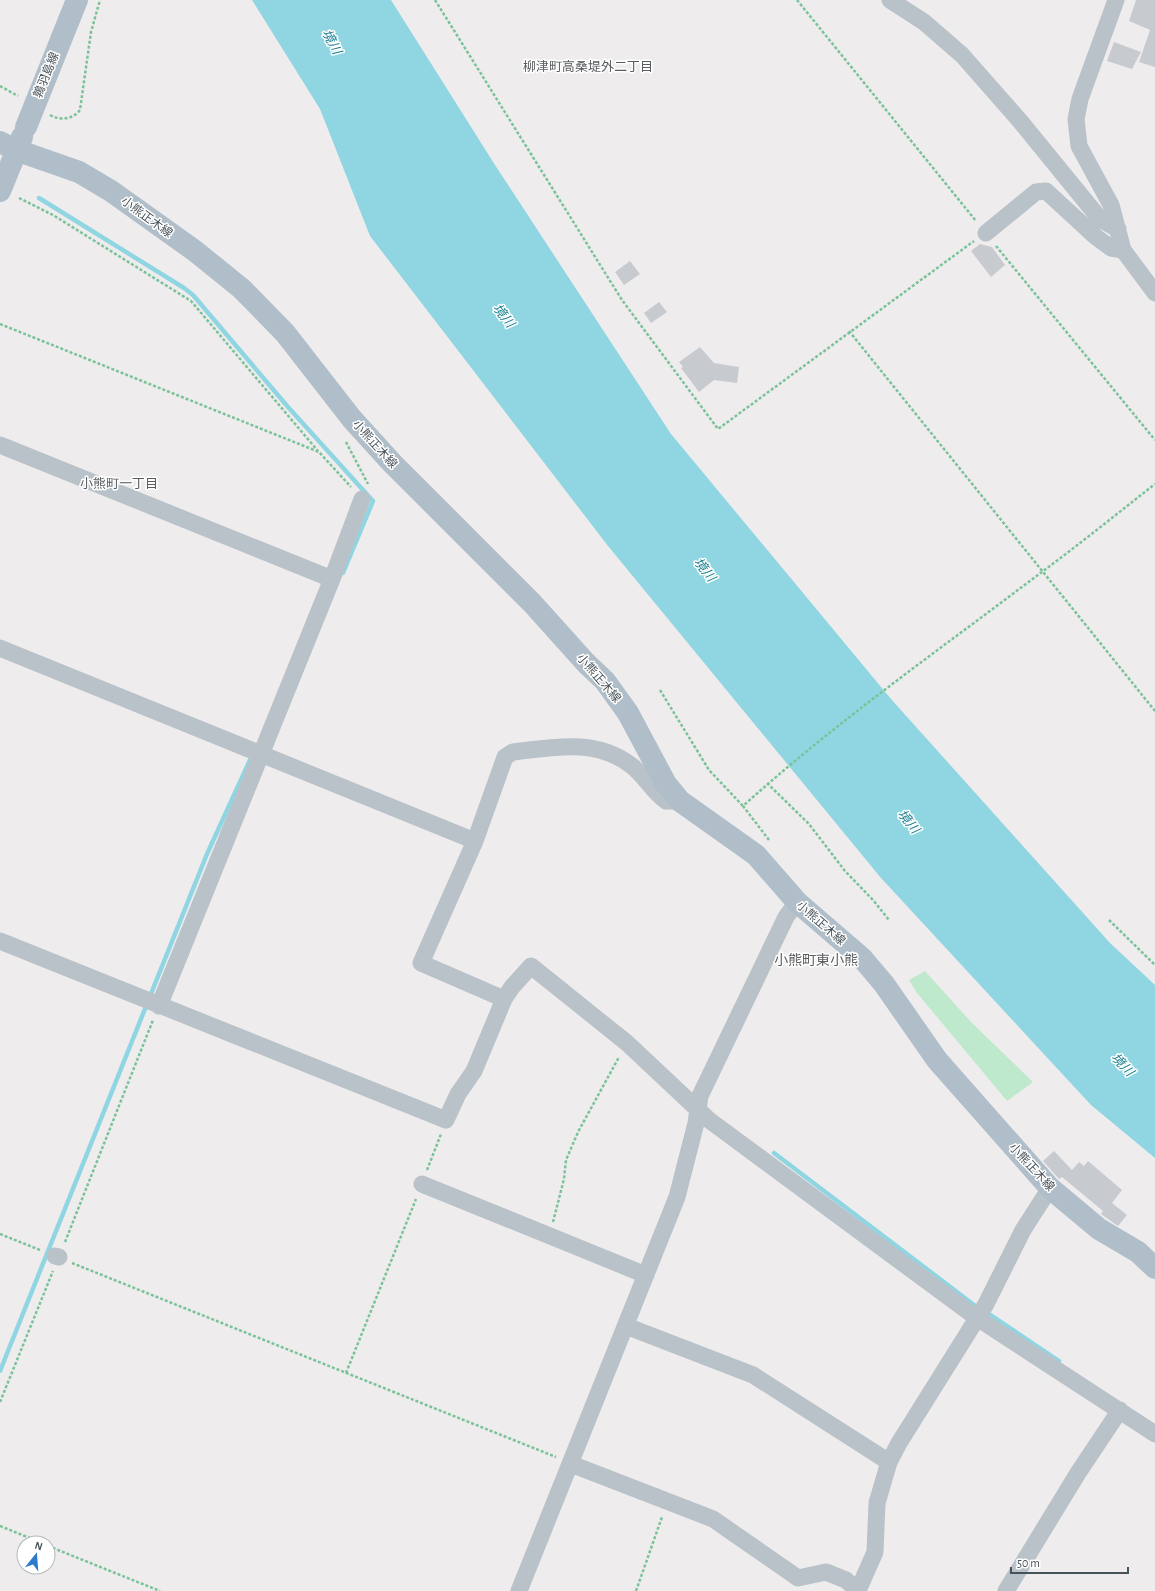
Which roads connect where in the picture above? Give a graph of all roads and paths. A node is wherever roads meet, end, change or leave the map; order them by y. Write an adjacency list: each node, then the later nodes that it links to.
1 (77, 0): 6 (main road, 鶉羽島線, bridge)
2 (435, 0): 13 (path)
3 (797, 0): 9 (path)
4 (890, 0): 8 (street)
5 (1116, 0): 8 (street)
6 (8, 146): 7 (main road, 鶉羽島線); 26 (main road, 小熊正木線)
7 (9, 195): 16 (path)
8 (1118, 229): 10 (street)
9 (986, 233): 10 (street); 13 (path); 14 (path)
10 (1123, 250): 11 (street)
11 (1155, 293)
12 (0, 324): 16 (path)
13 (849, 331): 19 (path)
14 (1155, 440)
15 (0, 445): 20 (street)
16 (319, 452): 18 (path)
17 (1155, 484): 19 (path)
18 (362, 500): 20 (street)
19 (1043, 571): 23 (path); 25 (path)
20 (332, 579): 24 (street)
21 (0, 648): 24 (street)
22 (660, 690): 27 (path)
23 (1155, 710)
24 (260, 754): 28 (street); 36 (street)
25 (767, 783): 27 (path); 31 (path)
26 (680, 801): 28 (street); 30 (main road, 小熊正木線)
27 (743, 806): 29 (path)
28 (475, 841): 35 (street)
29 (770, 843)
30 (797, 902): 38 (street); 41 (main road, 小熊正木線)
31 (889, 920)
32 (1109, 920): 34 (path)
33 (0, 941): 36 (street)
34 (1155, 965)
35 (504, 999): 37 (street); 39 (street)
36 (159, 1006): 39 (street); 44 (path)
37 (627, 1043): 38 (street); 43 (path)
38 (697, 1108): 46 (street); 47 (street)
39 (446, 1120): 40 (path)
40 (422, 1184): 43 (street); 49 (path)
41 (1050, 1188): 45 (main road, 小熊正木線); 47 (street)
42 (0, 1234): 44 (path)
43 (550, 1236): 46 (street)
44 (57, 1257): 49 (path); 50 (path)
45 (1155, 1268)
46 (646, 1275): 48 (street)
47 (977, 1318): 51 (street); 53 (street)
48 (626, 1326): 53 (street); 54 (street)
49 (346, 1373): 54 (path)
50 (0, 1402)
51 (1120, 1410): 52 (street); 63 (street)
52 (1155, 1434)
53 (889, 1462): 59 (street)
54 (571, 1464): 55 (street); 61 (street)
55 (667, 1501): 59 (street); 62 (path)
56 (0, 1526): 57 (path)
57 (22, 1535)
58 (56, 1549): 60 (path)
59 (858, 1590)
60 (160, 1591)
61 (519, 1591)
62 (636, 1591)
63 (1006, 1591)

